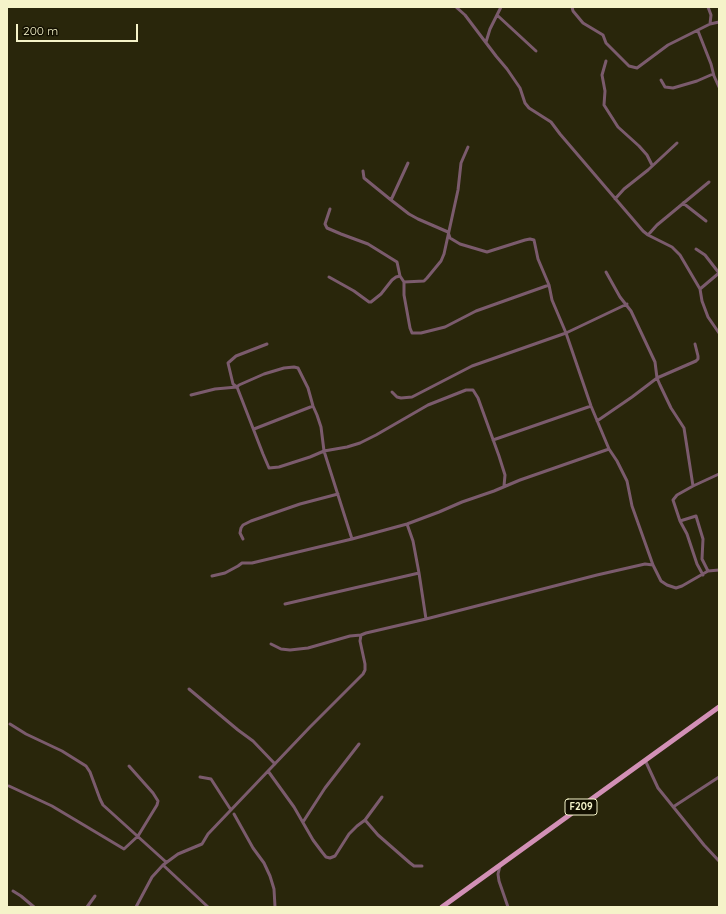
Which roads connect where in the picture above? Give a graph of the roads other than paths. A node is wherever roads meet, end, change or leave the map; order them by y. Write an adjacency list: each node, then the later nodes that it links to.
1 (456, 7): 9 (street)
2 (501, 7): 5 (street)
3 (572, 7): 8 (street)
4 (708, 7): 7 (street)
5 (497, 15): 9 (street); 10 (street)
6 (719, 22): 7 (street)
7 (710, 24): 8 (street)
8 (698, 31): 12 (street)
9 (486, 42): 21 (street)
10 (536, 51)
11 (606, 61): 18 (street)
12 (713, 74): 13 (street); 14 (street)
13 (661, 80)
14 (719, 87)
15 (677, 143): 18 (street)
16 (468, 147): 26 (street)
17 (408, 163): 22 (street)
18 (652, 165): 21 (street)
19 (363, 171): 22 (street)
20 (709, 182): 23 (street)
21 (615, 199): 27 (street)
22 (391, 200): 26 (street)
23 (683, 203): 25 (street); 27 (street)
24 (330, 209): 31 (street)
25 (706, 221)
26 (448, 232): 33 (street); 34 (street)
27 (648, 235): 35 (street)
28 (696, 249): 30 (street)
29 (606, 272): 36 (street)
30 (719, 273): 35 (street)
31 (400, 276): 32 (street); 33 (street)
32 (329, 277)
33 (404, 282): 34 (street)
34 (549, 285): 37 (street)
35 (700, 288): 38 (street)
36 (626, 304): 37 (street); 41 (street)
37 (566, 333): 43 (street); 46 (street)
38 (719, 333)
39 (267, 344): 42 (street)
40 (695, 344): 41 (street)
41 (657, 378): 47 (street); 54 (street)
42 (237, 387): 44 (street); 45 (street); 48 (street)
43 (392, 392)
44 (191, 395)
45 (313, 406): 48 (street); 51 (street)
46 (591, 406): 47 (street); 49 (street)
47 (597, 421): 50 (street)
48 (254, 429): 51 (street)
49 (494, 440): 51 (street); 53 (street)
50 (609, 449): 53 (street); 60 (street)
51 (324, 451): 55 (street)
52 (719, 474): 54 (street)
53 (504, 486): 57 (street)
54 (693, 486): 56 (street)
55 (338, 494): 58 (street); 59 (street)
56 (680, 521): 62 (street); 64 (street)
57 (407, 524): 59 (street); 63 (street)
58 (243, 539)
59 (352, 539): 65 (street)
60 (653, 565): 64 (street); 67 (street)
61 (719, 570): 62 (street)
62 (708, 571): 64 (street)
63 (419, 573): 66 (street); 67 (street)
64 (703, 575)
65 (212, 576)
66 (285, 604)
67 (426, 619): 68 (street)
68 (361, 635): 69 (street); 75 (street)
69 (271, 644)
70 (189, 688): 75 (street)
71 (719, 707): 74 (main road, F209)
72 (10, 724): 87 (street)
73 (359, 744): 86 (street)
74 (645, 760): 82 (street); 92 (main road, F209)
75 (275, 764): 77 (street)
76 (129, 766): 87 (street)
77 (268, 771): 83 (street); 86 (street)
78 (200, 777): 83 (street)
79 (719, 777): 82 (street)
80 (9, 786): 87 (street)
81 (382, 797): 85 (street)
82 (672, 807): 88 (street)
83 (231, 810): 89 (street)
84 (234, 814): 99 (street)
85 (365, 820): 86 (street); 91 (street)
86 (303, 822)
87 (138, 836): 89 (street)
88 (719, 860)
89 (166, 862): 90 (street)
90 (163, 865): 97 (street); 98 (street)
91 (422, 866)
92 (500, 866): 100 (main road, F209); 101 (street)
93 (13, 891): 95 (street)
94 (95, 896): 96 (street)
95 (34, 907)
96 (87, 907)
97 (136, 907)
98 (208, 907)
99 (275, 907)
100 (442, 907)
101 (508, 907)

